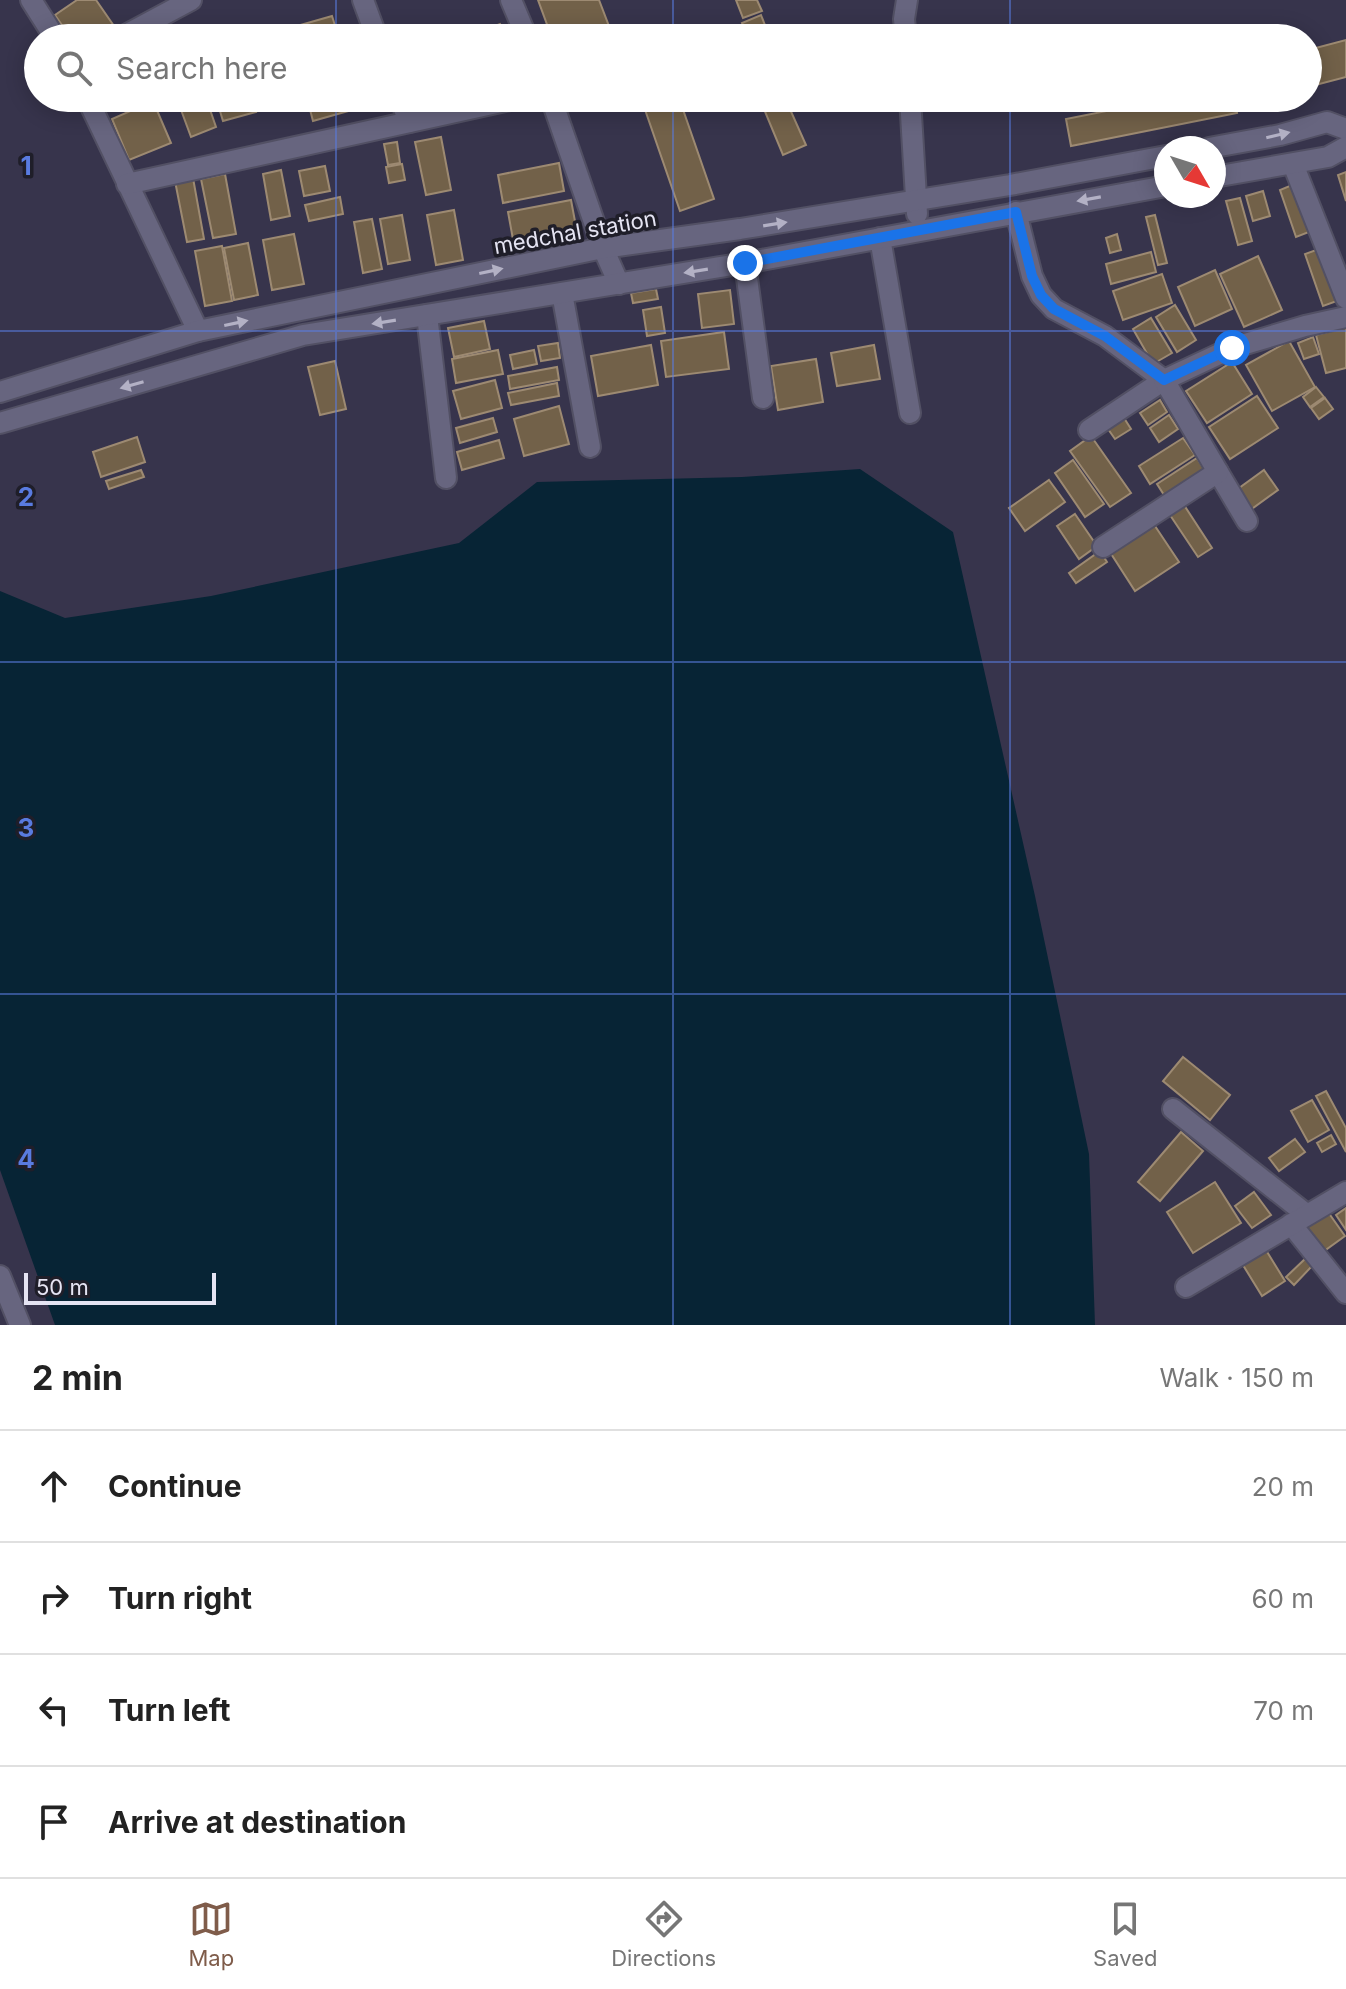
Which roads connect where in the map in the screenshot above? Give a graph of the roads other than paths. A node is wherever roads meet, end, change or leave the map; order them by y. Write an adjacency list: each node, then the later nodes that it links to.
1 (31, 0): 6 (street)
2 (191, 0): 7 (street)
3 (363, 0): 8 (street)
4 (511, 0): 9 (street)
5 (907, 0): 10 (street)
6 (46, 24)
7 (146, 24)
8 (372, 24)
9 (521, 24)
10 (905, 24)
11 (94, 112): 23 (street)
12 (405, 112): 16 (street)
13 (455, 112): 16 (street)
14 (556, 112): 29 (street)
15 (911, 112): 25 (street)
16 (409, 122): 23 (street)
17 (1346, 129): 18 (street, one-way to 17)
18 (1226, 145)
19 (1346, 147): 21 (street)
20 (1154, 158): 25 (street, medchal station)
21 (1293, 164): 22 (street); 33 (street)
22 (1226, 175)
23 (127, 184): 36 (street)
24 (1154, 188): 26 (street, one-way to 26)
25 (918, 200): 27 (street); 29 (street, medchal station, one-way to 25)
26 (1016, 212): 27 (street); 37 (street)
27 (916, 231): 28 (street)
28 (880, 238): 30 (street); 40 (street)
29 (603, 248): 31 (street); 36 (street, medchal station, one-way to 29)
30 (745, 263): 31 (street, one-way to 31); 39 (street)
31 (619, 284): 32 (street)
32 (562, 293): 34 (street); 43 (street)
33 (1346, 298)
34 (427, 315): 41 (street, one-way to 41); 45 (street)
35 (1346, 317): 37 (street)
36 (198, 331): 38 (street, medchal station)
37 (1164, 380): 42 (street); 44 (street)
38 (0, 392)
39 (763, 398)
40 (910, 413)
41 (0, 423)
42 (1089, 430)
43 (590, 447)
44 (1218, 472): 46 (street); 47 (street)
45 (446, 478)
46 (1247, 521)
47 (1103, 547)
48 (1173, 1109): 50 (street)
49 (1346, 1192): 50 (street)
50 (1299, 1219): 52 (street); 53 (street)
51 (0, 1276): 54 (street)
52 (1186, 1287)
53 (1346, 1293)
54 (20, 1325)

